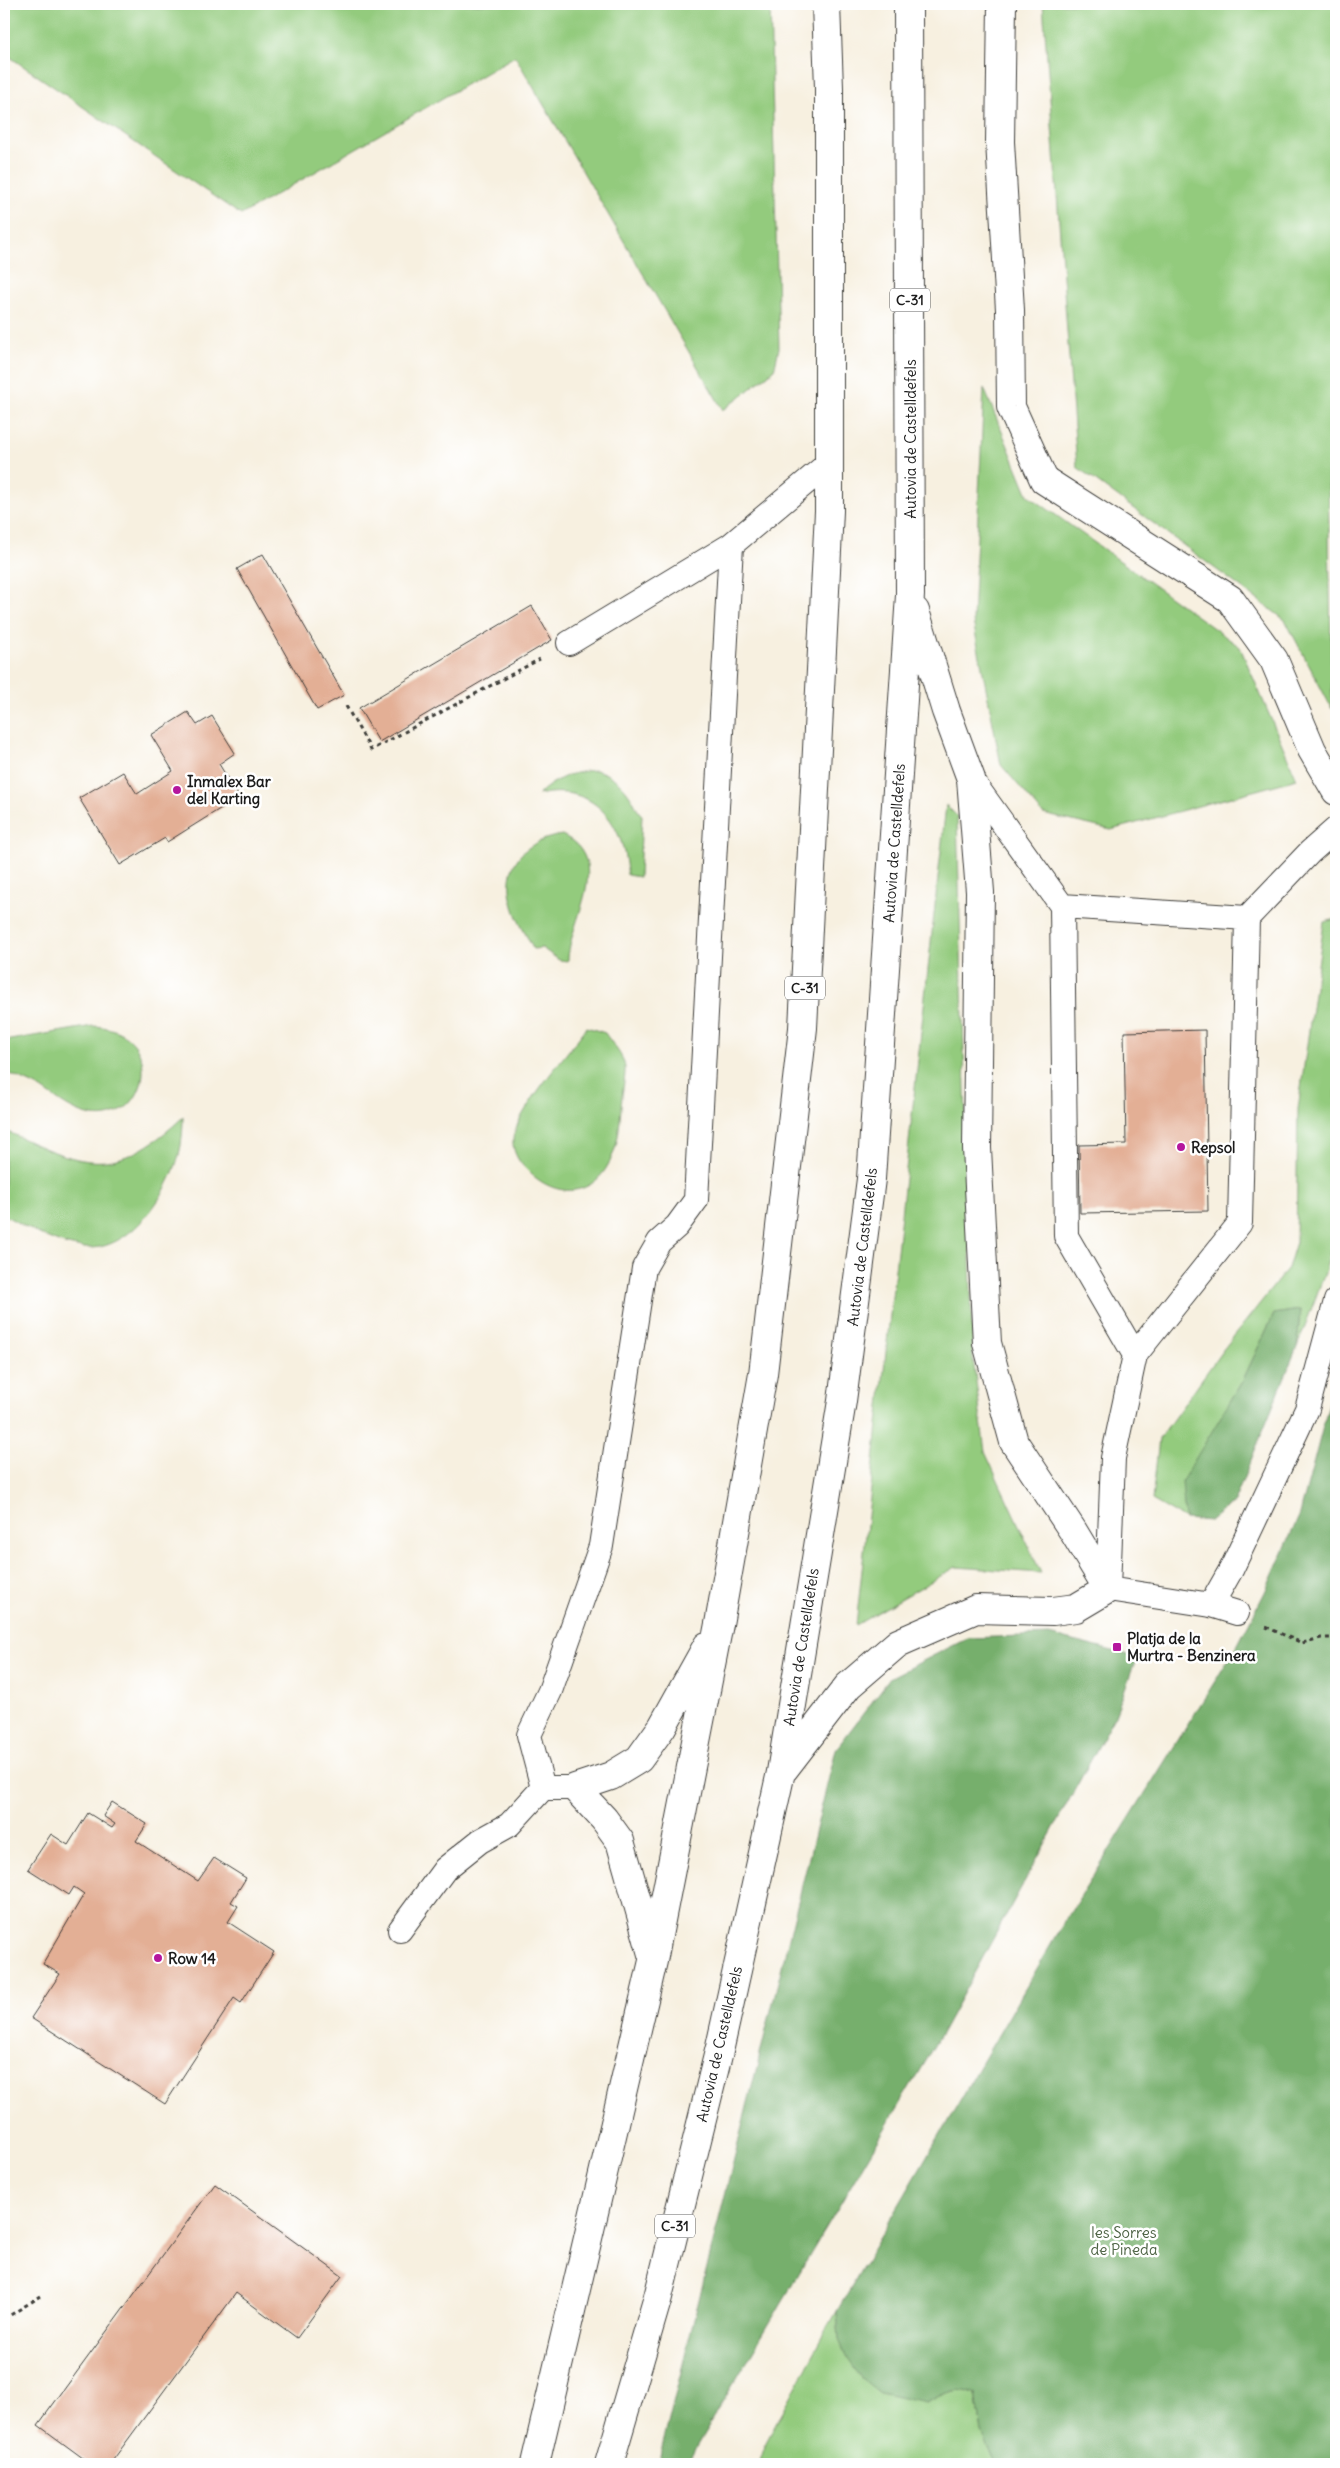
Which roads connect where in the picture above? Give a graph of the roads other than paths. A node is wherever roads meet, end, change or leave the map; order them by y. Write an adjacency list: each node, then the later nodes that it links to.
1 (826, 4): 4 (main road, C-31)
2 (908, 4): 6 (main road, Autovia de Castelldefels / C-31)
3 (1002, 4): 9 (main road)
4 (829, 463): 5 (lane); 18 (main road, C-31)
5 (731, 545): 7 (lane); 20 (lane)
6 (910, 595): 8 (main road); 19 (main road, Autovia de Castelldefels / C-31)
7 (569, 643)
8 (971, 779): 11 (lane); 15 (main road)
9 (1336, 791)
10 (1336, 829): 12 (lane)
11 (1062, 906): 12 (lane); 14 (lane)
12 (1247, 918): 14 (lane)
13 (1336, 1301): 16 (lane)
14 (1136, 1355): 15 (lane)
15 (1108, 1589): 16 (lane); 19 (main road)
16 (1211, 1605): 17 (lane)
17 (1237, 1613)
18 (720, 1624): 21 (main road); 23 (main road, C-31)
19 (781, 1772): 25 (main road, Autovia de Castelldefels / C-31)
20 (543, 1788): 21 (lane); 22 (lane)
21 (575, 1788): 23 (main road)
22 (400, 1930)
23 (653, 1961): 24 (main road, C-31)
24 (535, 2464)
25 (609, 2464)

